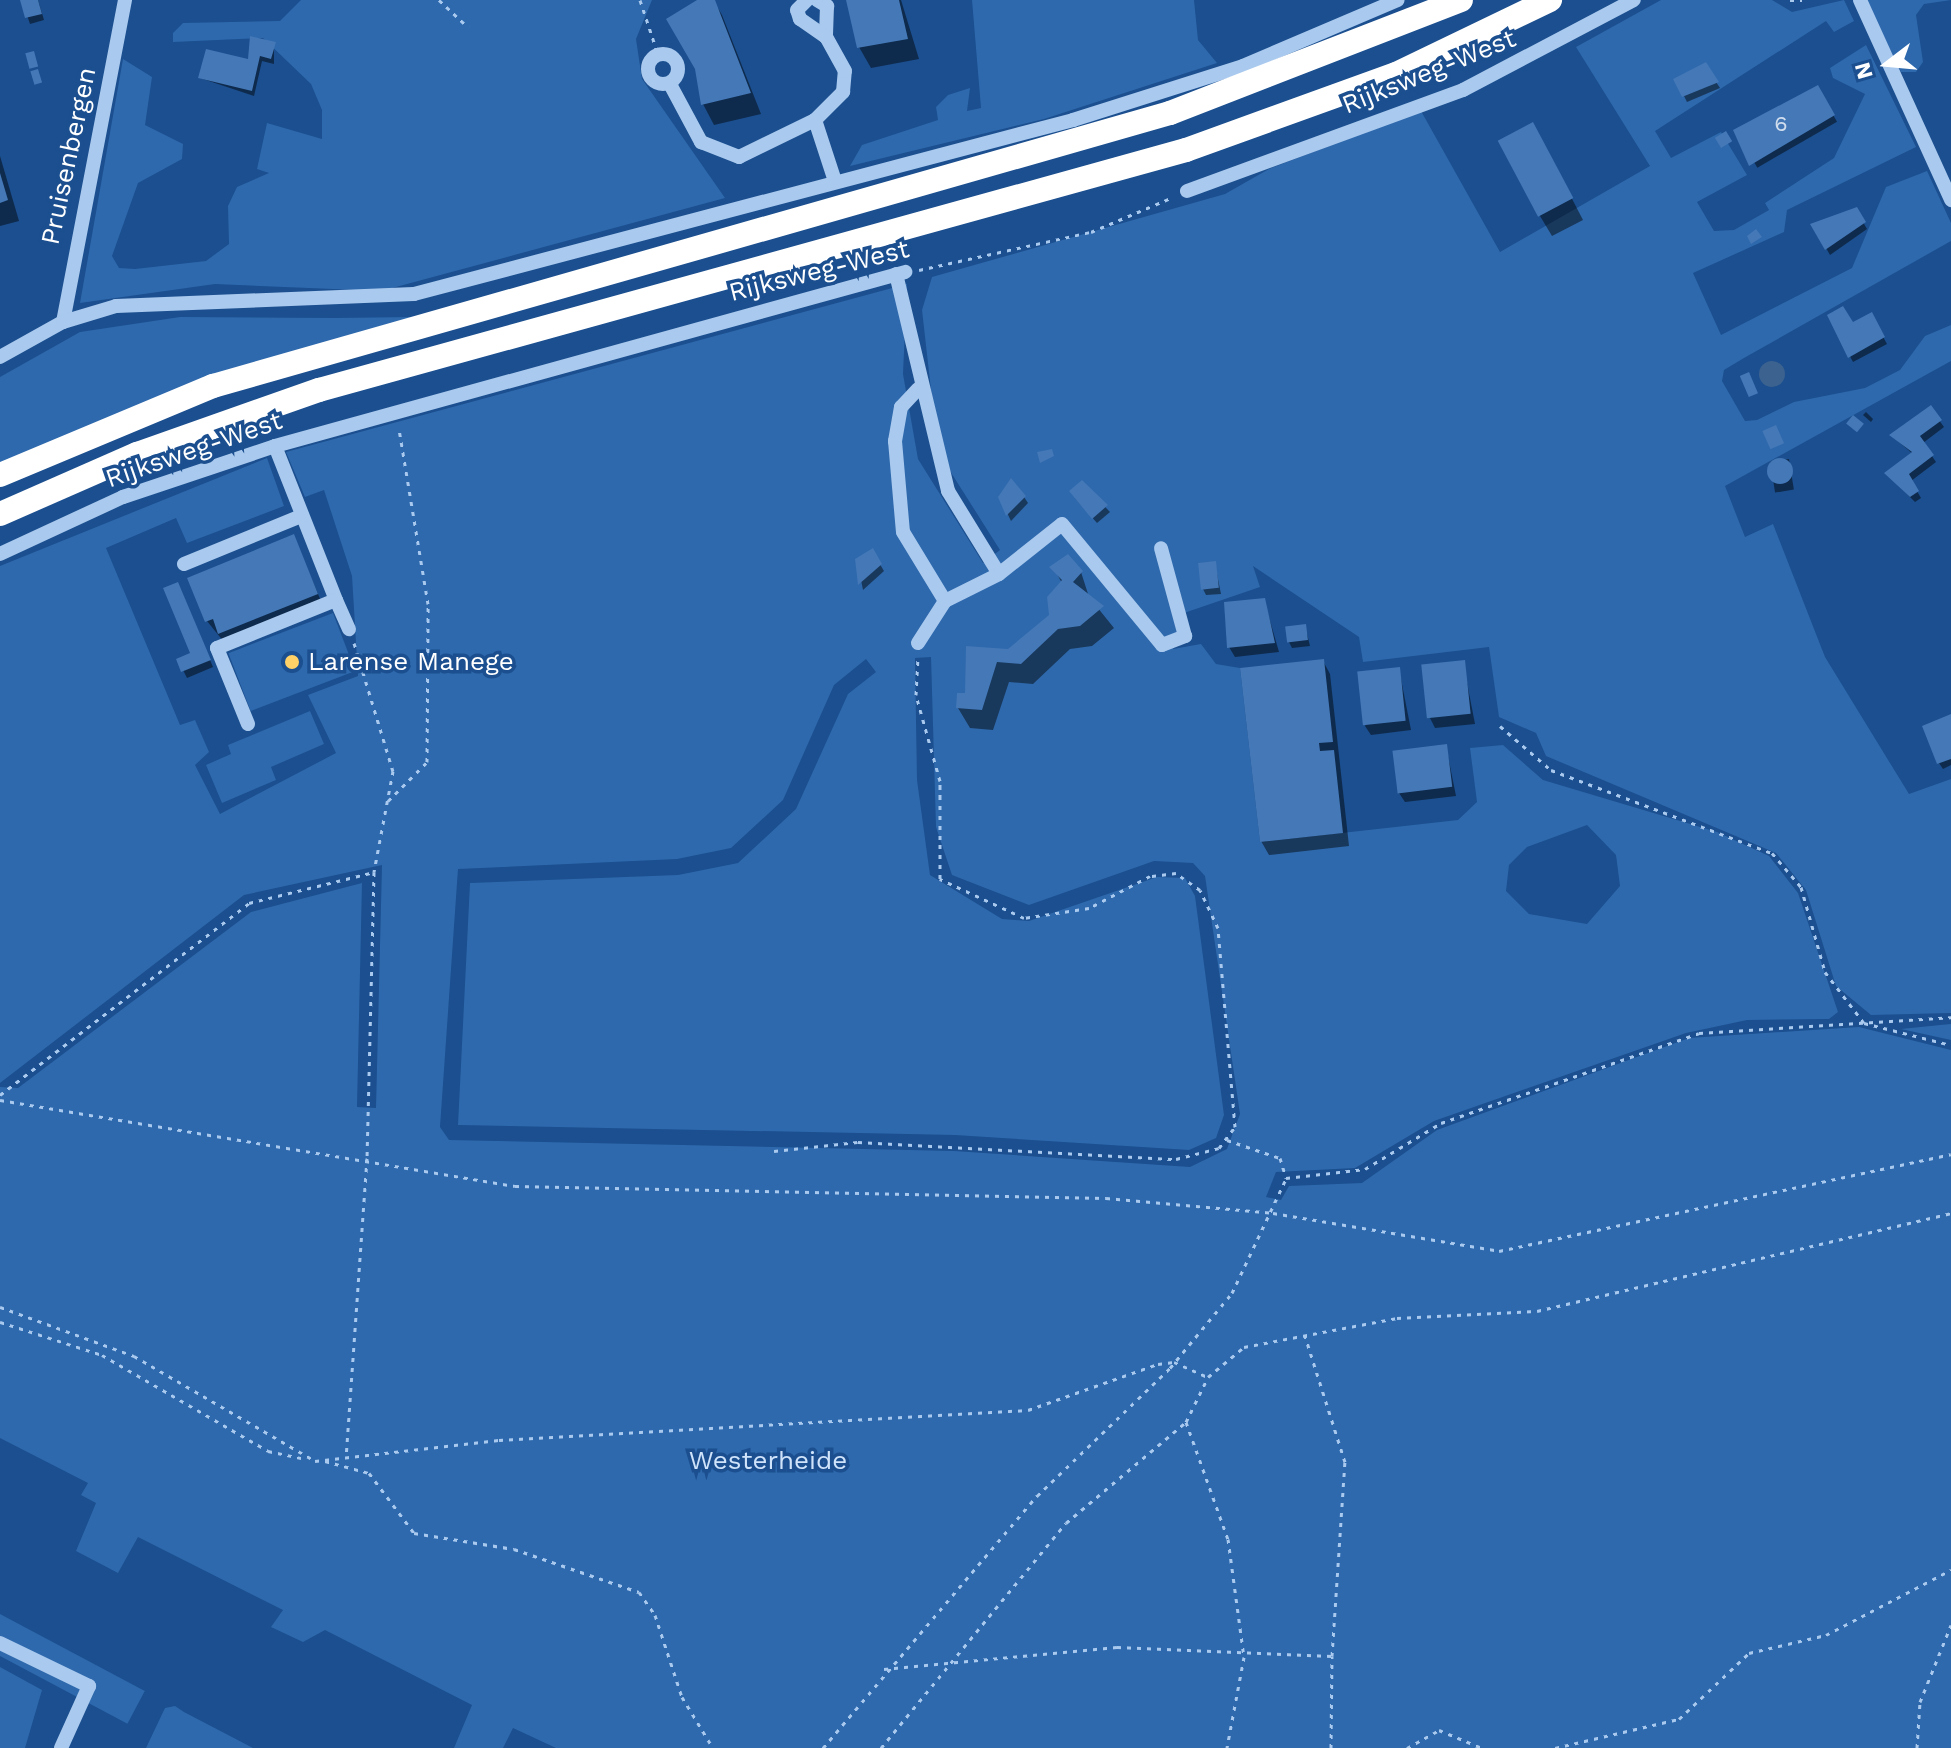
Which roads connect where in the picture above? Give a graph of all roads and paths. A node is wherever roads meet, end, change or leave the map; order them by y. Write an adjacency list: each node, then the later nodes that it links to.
1 (125, 0): 22 (street, Pruisenbergen)
2 (439, 0): 13 (path)
3 (640, 0): 15 (path)
4 (807, 0): 14 (street)
5 (817, 0): 14 (street)
6 (1398, 0): 18 (street)
7 (1461, 0): 27 (highway)
8 (1550, 0): 28 (highway)
9 (1634, 0): 19 (street, Rijksweg-West)
10 (1790, 0): 11 (path)
11 (1802, 0)
12 (1860, 0): 20 (street)
13 (468, 27)
14 (826, 37): 17 (street)
15 (657, 51): 16 (street); 16 (street)
16 (671, 86): 17 (street)
17 (815, 120): 18 (street)
18 (834, 178): 22 (street)
19 (1187, 191): 21 (path, Rijksweg-West)
20 (1951, 200)
21 (901, 273): 24 (street); 25 (street, Rijksweg-West)
22 (63, 322): 23 (street)
23 (0, 357)
24 (918, 389): 33 (street); 35 (street)
25 (396, 411): 26 (street, Rijksweg-West); 40 (path)
26 (275, 446): 29 (street); 31 (street, Rijksweg-West)
27 (0, 475)
28 (0, 514)
29 (301, 516): 32 (street); 34 (street)
30 (1161, 548): 33 (street)
31 (0, 554)
32 (184, 564)
33 (999, 574): 35 (street)
34 (336, 600): 36 (street); 38 (street)
35 (945, 601): 37 (street)
36 (349, 629): 40 (path)
37 (918, 643): 46 (path)
38 (248, 724)
39 (1500, 726): 43 (path)
40 (388, 801): 41 (path)
41 (374, 872): 45 (path); 49 (path)
42 (1951, 1017): 43 (path)
43 (1864, 1023): 44 (path); 50 (path)
44 (1951, 1045)
45 (0, 1098): 49 (path)
46 (1227, 1140): 47 (path); 50 (path)
47 (774, 1151)
48 (1951, 1154): 51 (path)
49 (367, 1158): 51 (path); 59 (path)
50 (1286, 1178): 51 (path)
51 (1273, 1213): 56 (path)
52 (1951, 1213): 55 (path)
53 (0, 1307): 60 (path)
54 (0, 1322): 60 (path)
55 (1305, 1335): 57 (path); 64 (path)
56 (1174, 1362): 57 (path); 59 (path); 67 (path)
57 (1208, 1377): 58 (path)
58 (1186, 1422): 65 (path); 66 (path)
59 (346, 1457): 60 (path)
60 (315, 1461): 69 (path)
61 (1951, 1570): 76 (path)
62 (1951, 1625): 77 (path)
63 (0, 1643): 68 (street)
64 (1332, 1656): 65 (path); 73 (path)
65 (1244, 1657): 66 (path); 72 (path)
66 (946, 1663): 67 (path); 71 (path)
67 (884, 1669): 70 (path)
68 (61, 1748)
69 (713, 1748)
70 (823, 1748)
71 (881, 1748)
72 (1227, 1748)
73 (1331, 1748)
74 (1407, 1748): 75 (path)
75 (1482, 1748)
76 (1555, 1748)
77 (1917, 1748)

